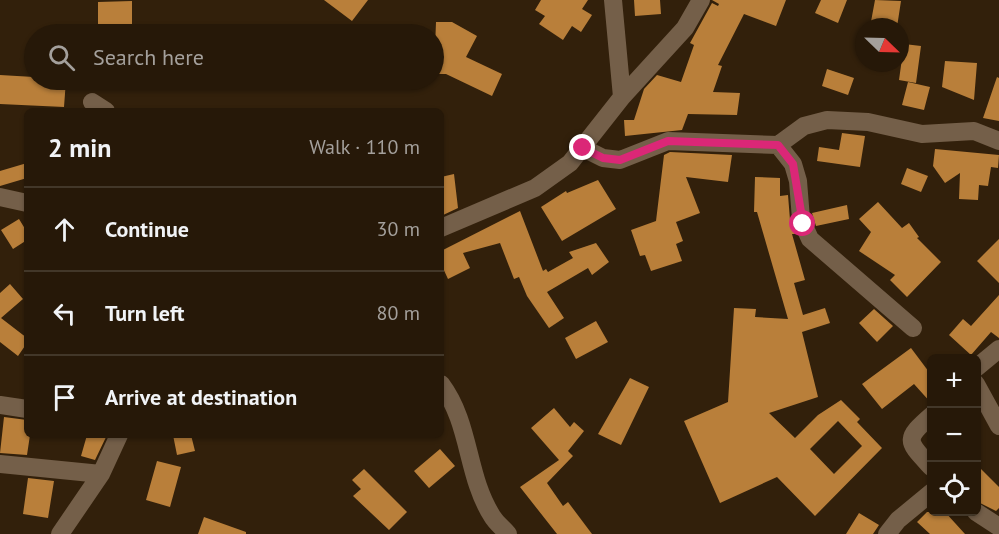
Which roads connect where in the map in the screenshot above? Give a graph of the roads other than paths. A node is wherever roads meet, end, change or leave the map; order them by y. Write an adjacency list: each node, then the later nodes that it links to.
1 (613, 0): 3 (street)
2 (701, 0): 3 (street)
3 (622, 97): 6 (street)
4 (999, 141): 5 (street)
5 (778, 145): 6 (street); 10 (street)
6 (583, 148): 9 (street)
7 (0, 197): 8 (street)
8 (24, 202)
9 (444, 227)
10 (913, 328)
11 (999, 349): 12 (street)
12 (981, 364)
13 (444, 389): 27 (street)
14 (981, 393): 18 (street)
15 (0, 405): 16 (street)
16 (24, 409)
17 (927, 419): 20 (street)
18 (999, 426)
19 (118, 438): 22 (street)
20 (927, 462)
21 (0, 464): 22 (street)
22 (101, 474): 26 (street)
23 (927, 496): 28 (street)
24 (981, 515): 25 (street)
25 (998, 524)
26 (60, 534)
27 (508, 534)
28 (887, 534)

